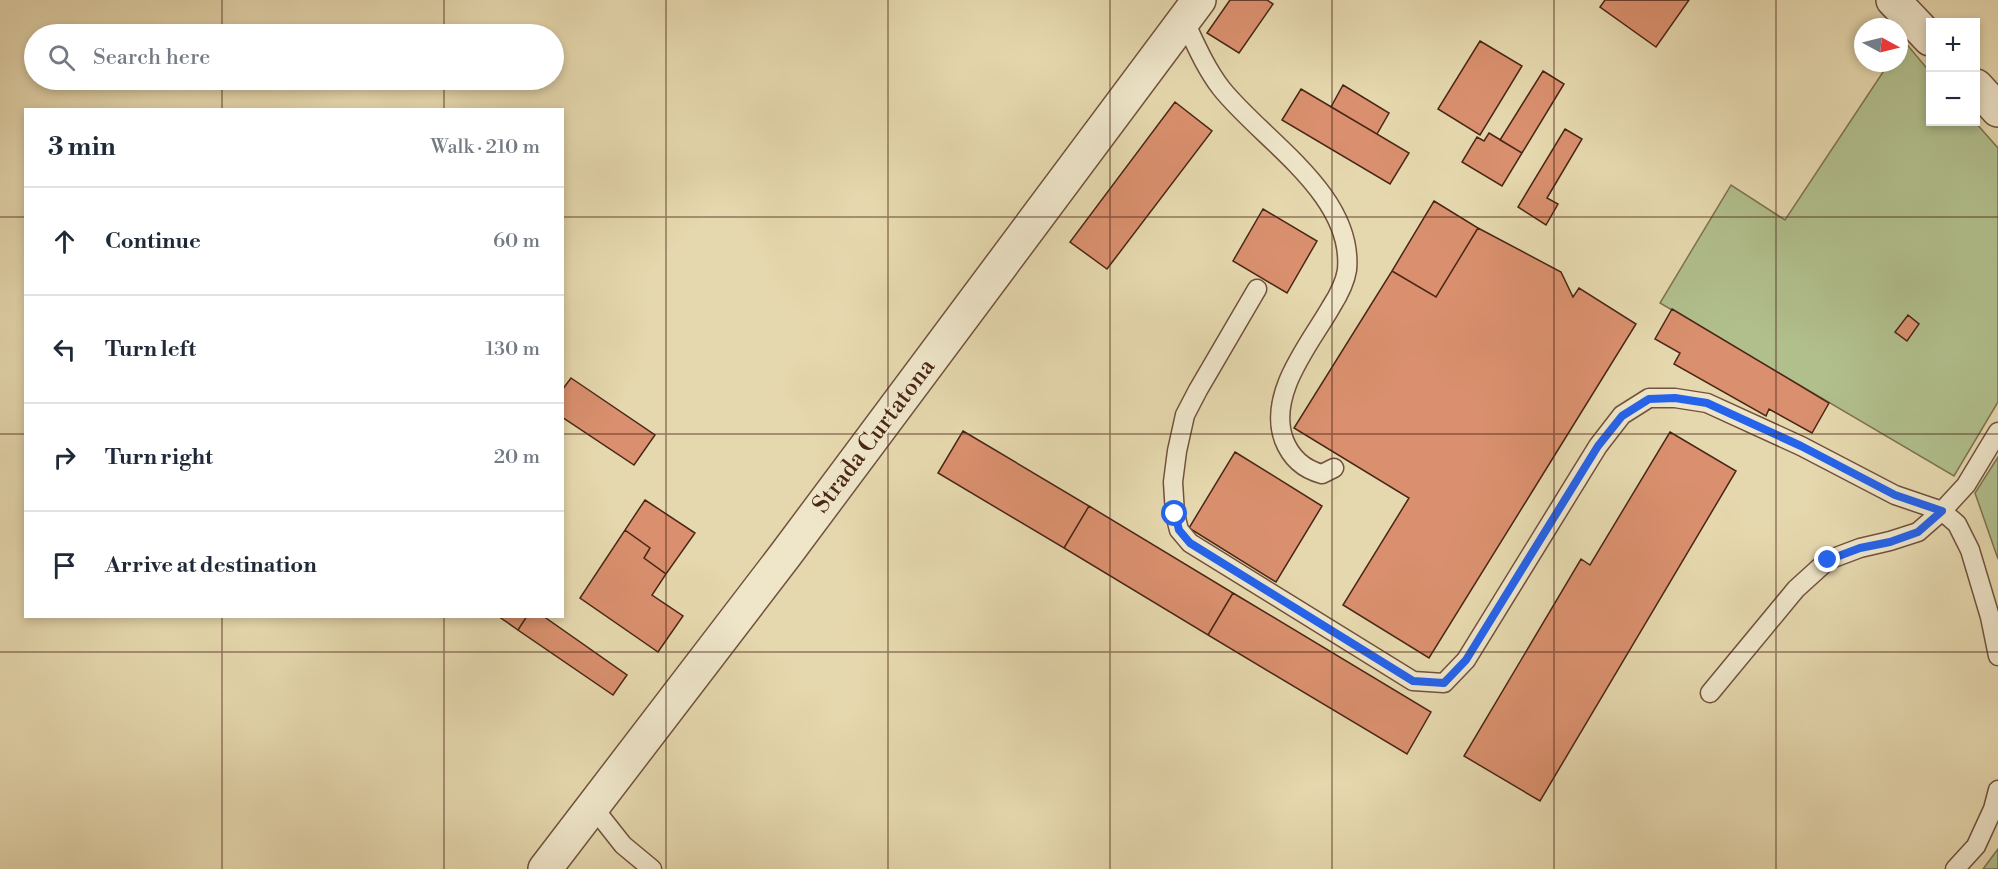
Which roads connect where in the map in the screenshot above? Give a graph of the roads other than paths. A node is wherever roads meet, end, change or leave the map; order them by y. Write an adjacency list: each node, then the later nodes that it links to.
1 (1893, 0): 3 (street)
2 (1191, 10): 8 (lane); 13 (street, Strada Curtatona)
3 (1926, 35)
4 (1980, 90): 5 (street)
5 (1998, 110)
6 (1257, 289): 9 (lane)
7 (1998, 432): 9 (lane)
8 (1334, 468)
9 (1942, 511): 10 (lane); 11 (lane)
10 (1998, 656)
11 (1710, 693)
12 (1998, 790): 16 (lane)
13 (593, 807): 14 (street, Strada Curtatona); 15 (lane)
14 (545, 869)
15 (652, 869)
16 (1955, 869)

